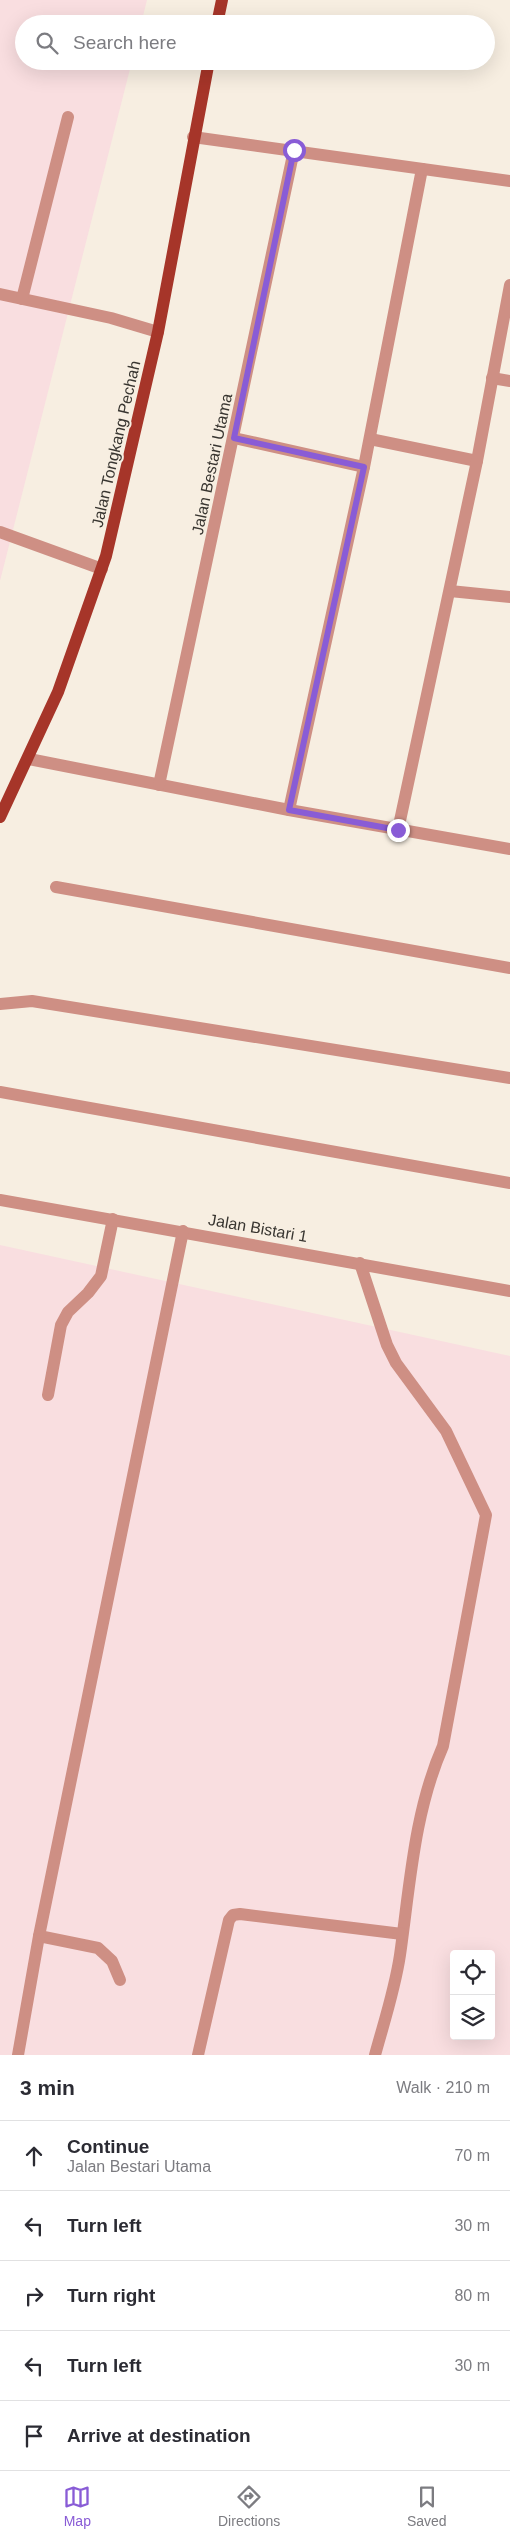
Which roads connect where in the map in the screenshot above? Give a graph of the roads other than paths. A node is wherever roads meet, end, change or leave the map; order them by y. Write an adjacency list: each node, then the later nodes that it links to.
1 (222, 0): 2 (main road)
2 (219, 15)
3 (207, 70): 5 (main road, Jalan Tongkang Pechah)
4 (68, 117): 11 (street)
5 (193, 137): 6 (street); 12 (main road, Jalan Tongkang Pechah)
6 (294, 150): 7 (street); 15 (street, Jalan Bestari Utama)
7 (422, 169): 8 (street); 16 (street)
8 (510, 181)
9 (510, 285): 13 (street)
10 (0, 294): 11 (street)
11 (22, 299): 12 (street)
12 (158, 332): 20 (main road, Jalan Tongkang Pechah)
13 (492, 378): 14 (street); 17 (street)
14 (510, 381)
15 (234, 438): 18 (street); 24 (street, Jalan Bestari Utama)
16 (370, 439): 17 (street); 18 (street)
17 (477, 461): 21 (street)
18 (364, 467): 25 (street)
19 (3, 533): 20 (street)
20 (102, 569): 23 (main road, Jalan Tongkang Pechah)
21 (450, 590): 22 (street); 27 (street)
22 (510, 597)
23 (29, 759): 24 (street); 26 (main road, Jalan Tongkang Pechah)
24 (159, 784): 25 (street)
25 (289, 810): 27 (street)
26 (0, 817)
27 (398, 830): 28 (street)
28 (510, 849)
29 (56, 887): 30 (street)
30 (510, 968)
31 (0, 1004): 32 (street)
32 (510, 1078)
33 (0, 1092): 34 (street)
34 (510, 1183)
35 (0, 1200): 36 (street, Jalan Bistari 1)
36 (113, 1219): 37 (street, Jalan Bistari 1); 40 (street)
37 (183, 1231): 38 (street, Jalan Bistari 1); 42 (street)
38 (360, 1263): 39 (street, Jalan Bistari 1); 41 (street)
39 (510, 1291)
40 (48, 1395)
41 (402, 1934): 45 (street); 46 (street)
42 (39, 1936): 43 (street); 44 (street)
43 (120, 1980)
44 (18, 2055)
45 (198, 2055)
46 (375, 2055)

